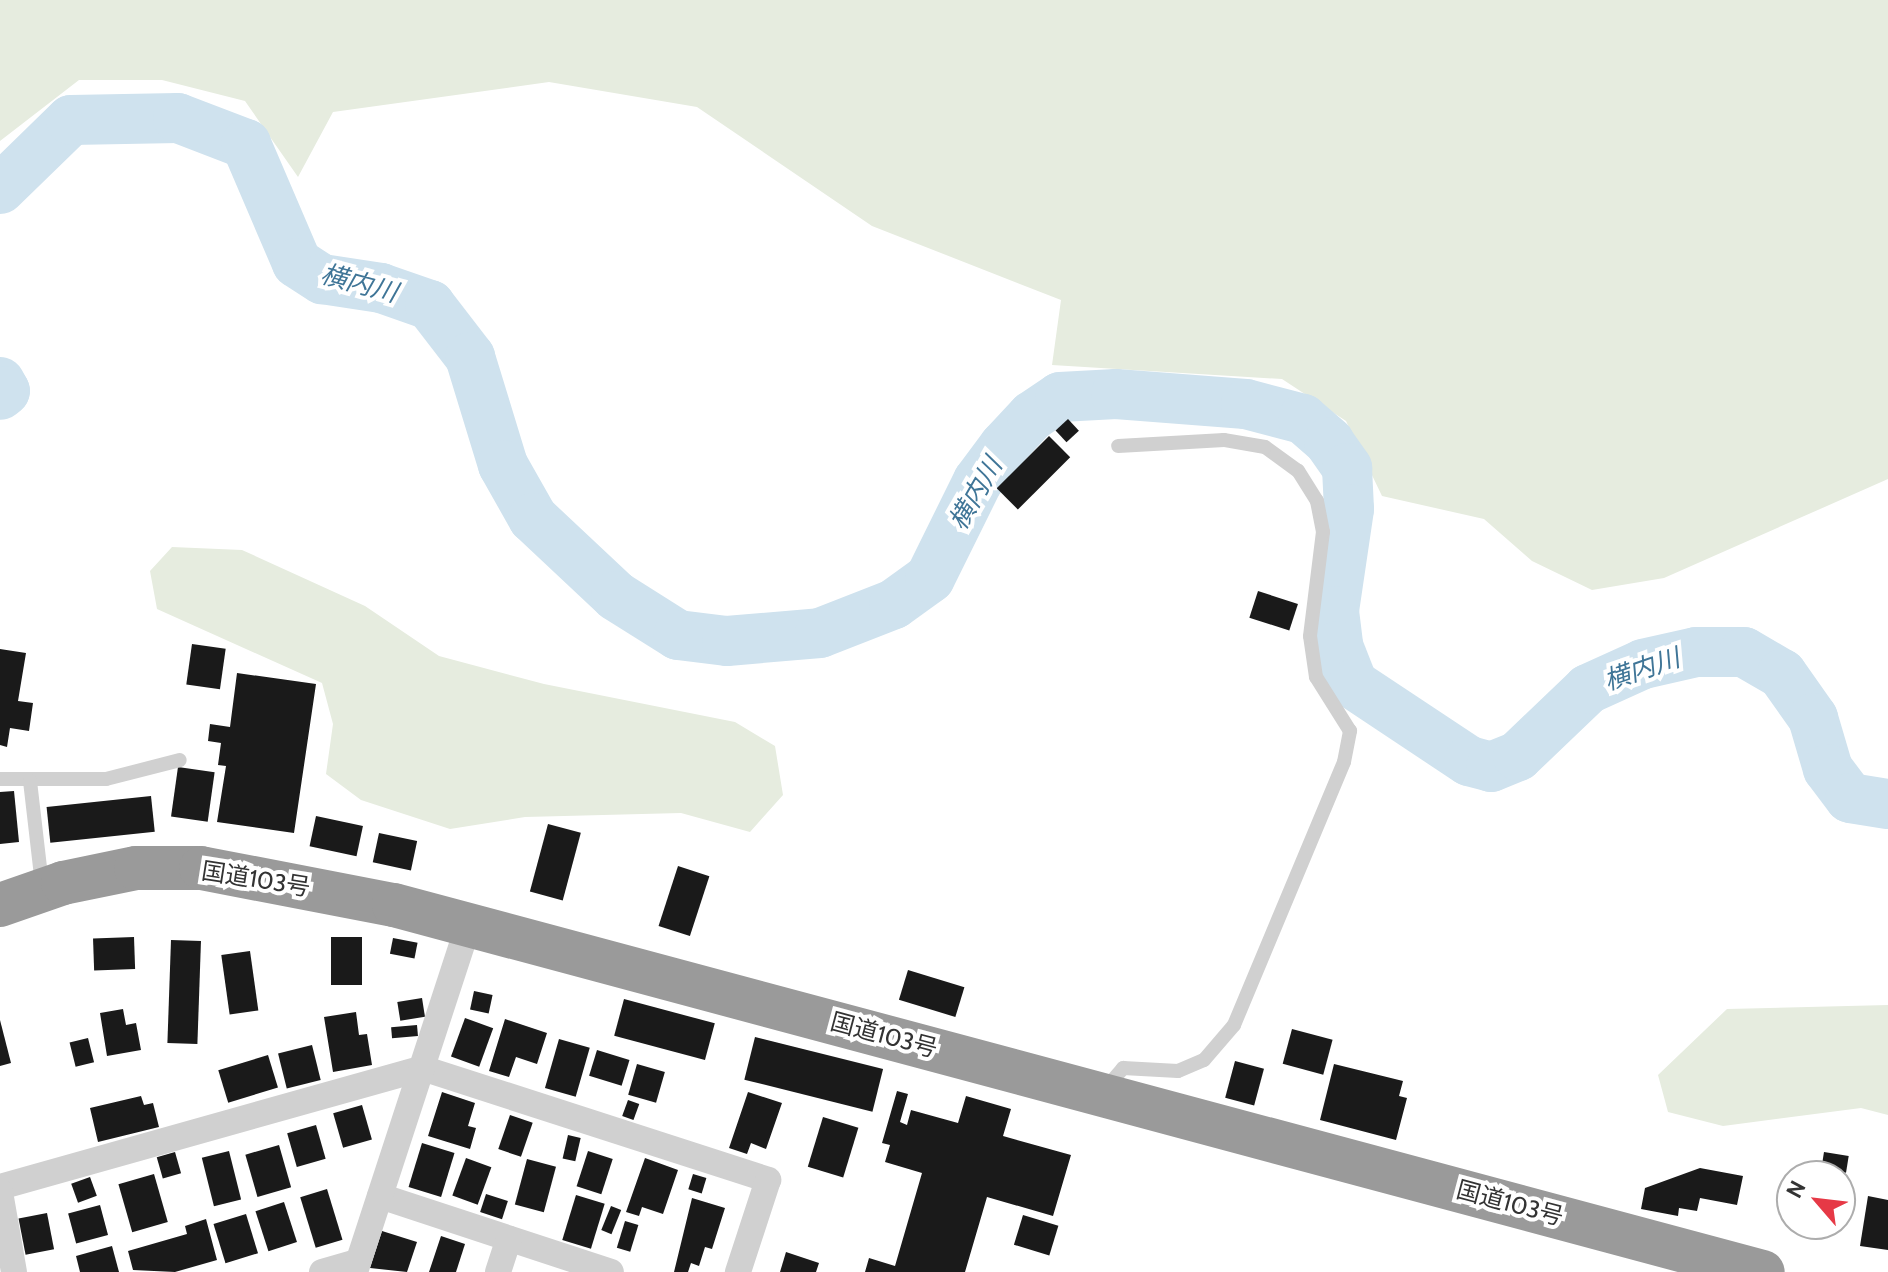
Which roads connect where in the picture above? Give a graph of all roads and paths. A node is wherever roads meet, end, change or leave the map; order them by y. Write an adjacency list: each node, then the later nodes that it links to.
1 (1118, 446): 9 (lane)
2 (180, 760): 4 (lane)
3 (0, 779): 4 (lane)
4 (30, 781): 5 (lane)
5 (43, 890): 6 (highway, 国道103号); 7 (highway, 国道103号)
6 (0, 905)
7 (469, 924): 8 (street); 9 (highway, 国道103号)
8 (422, 1068): 10 (street); 11 (street); 18 (street)
9 (1101, 1093): 19 (highway, 国道103号)
10 (0, 1190): 14 (street)
11 (380, 1196): 12 (street); 13 (street)
12 (509, 1239): 16 (street); 17 (street)
13 (357, 1267): 15 (street)
14 (14, 1272)
15 (322, 1272)
16 (498, 1272)
17 (611, 1272)
18 (738, 1272)
19 (1763, 1272)

